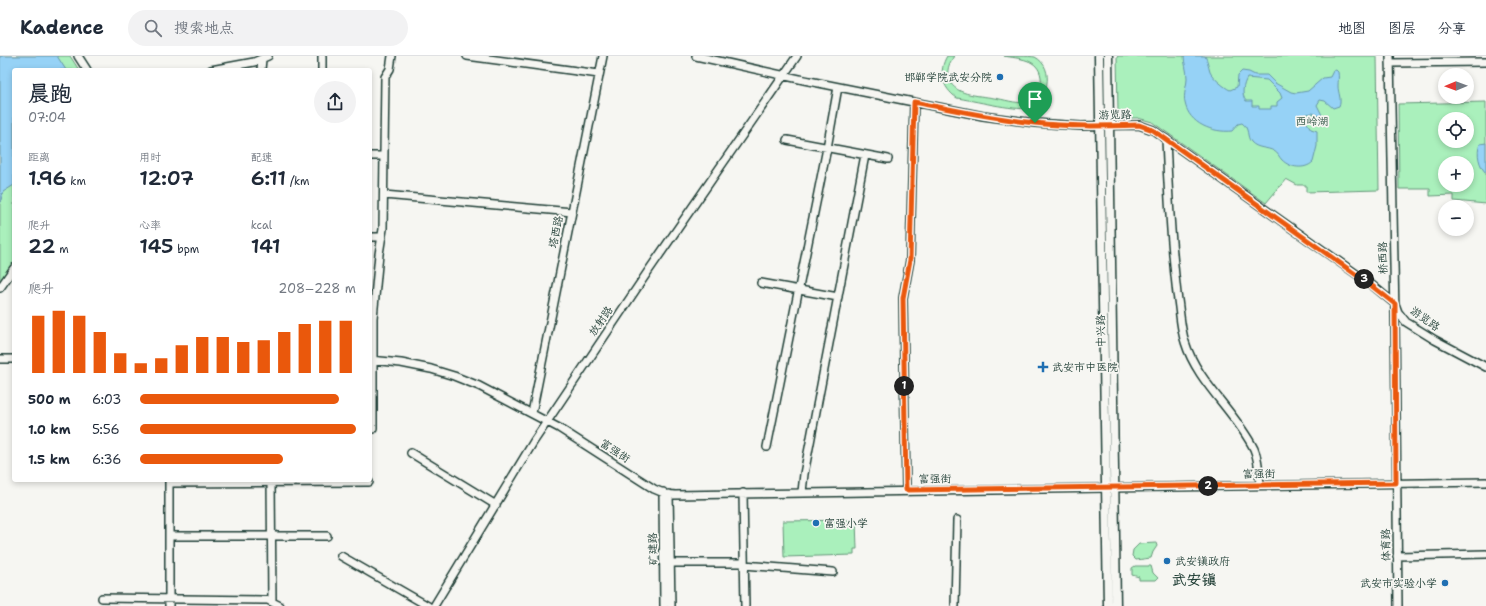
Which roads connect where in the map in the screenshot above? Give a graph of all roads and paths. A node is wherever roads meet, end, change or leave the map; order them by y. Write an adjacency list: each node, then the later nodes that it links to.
1 (78, 56): 13 (street)
2 (322, 56): 16 (street)
3 (392, 56): 28 (street)
4 (467, 56): 17 (street)
5 (603, 56): 17 (street, 塔西路)
6 (696, 56): 18 (street, 游览路)
7 (797, 56): 18 (street, 放射路)
8 (1099, 56): 21 (main road, 中兴路)
9 (1108, 56): 22 (main road, 中兴路)
10 (265, 57): 14 (street); 15 (street)
11 (1390, 60): 12 (street); 39 (street, 桥西路)
12 (1486, 62)
13 (86, 68)
14 (222, 68)
15 (262, 68)
16 (322, 68)
17 (599, 74): 31 (street, 塔西路)
18 (783, 76): 19 (street, 游览路); 47 (street, 放射路)
19 (838, 87): 20 (street, 游览路); 25 (street)
20 (914, 102): 21 (street, 游览路); 57 (street)
21 (1100, 126): 22 (street, 游览路); 56 (main road, 中兴路)
22 (1109, 126): 23 (street, 游览路); 56 (main road, 中兴路)
23 (1166, 139): 39 (street, 游览路); 55 (street)
24 (787, 140): 25 (street)
25 (827, 148): 26 (street); 37 (street)
26 (865, 155): 29 (street); 38 (street)
27 (372, 156): 28 (street)
28 (384, 156): 30 (street)
29 (888, 159)
30 (384, 195): 31 (street); 33 (street)
31 (572, 212): 46 (street, 塔西路)
32 (372, 237): 33 (street)
33 (382, 237): 40 (street)
34 (12, 271): 36 (street)
35 (761, 282): 37 (street)
36 (0, 288)
37 (798, 290): 38 (street); 49 (street)
38 (838, 297): 58 (street)
39 (1395, 304): 44 (street, 游览路); 54 (street, 桥西路)
40 (372, 347)
41 (0, 359): 42 (street)
42 (12, 359)
43 (372, 361): 46 (street, 富强街)
44 (1486, 367)
45 (372, 395): 48 (street)
46 (532, 413): 47 (street, 富强街)
47 (548, 422): 59 (street, 富强街); 61 (street, 放射路)
48 (372, 429)
49 (767, 447)
50 (412, 453): 61 (street)
51 (169, 482): 63 (street)
52 (271, 482): 64 (street)
53 (1486, 482): 54 (street, 富强街)
54 (1396, 483): 55 (street, 富强街); 68 (street, 体育路)
55 (1260, 485): 56 (street, 富强街)
56 (1110, 487): 57 (street, 富强街); 82 (main road, 中兴路); 83 (main road, 中兴路)
57 (906, 490): 58 (street, 富强街)
58 (802, 492): 60 (street, 富强街)
59 (666, 493): 60 (street, 富强街); 69 (street, 矿建路); 78 (street, 矿建路)
60 (743, 493): 70 (street)
61 (496, 505): 77 (street, 放射路)
62 (957, 520): 81 (street)
63 (169, 536): 64 (street); 73 (street)
64 (272, 536): 65 (street); 74 (street)
65 (327, 536)
66 (1486, 554): 68 (street)
67 (341, 556): 76 (street)
68 (1397, 556): 84 (street, 体育路)
69 (670, 563): 70 (street); 79 (street, 矿建路)
70 (744, 564): 71 (street); 80 (street)
71 (833, 572)
72 (102, 598): 73 (street)
73 (169, 602): 74 (street)
74 (272, 602): 75 (street)
75 (280, 606)
76 (428, 606)
77 (434, 606)
78 (664, 606)
79 (671, 606)
80 (745, 606)
81 (955, 606)
82 (1108, 606)
83 (1116, 606)
84 (1398, 606)

